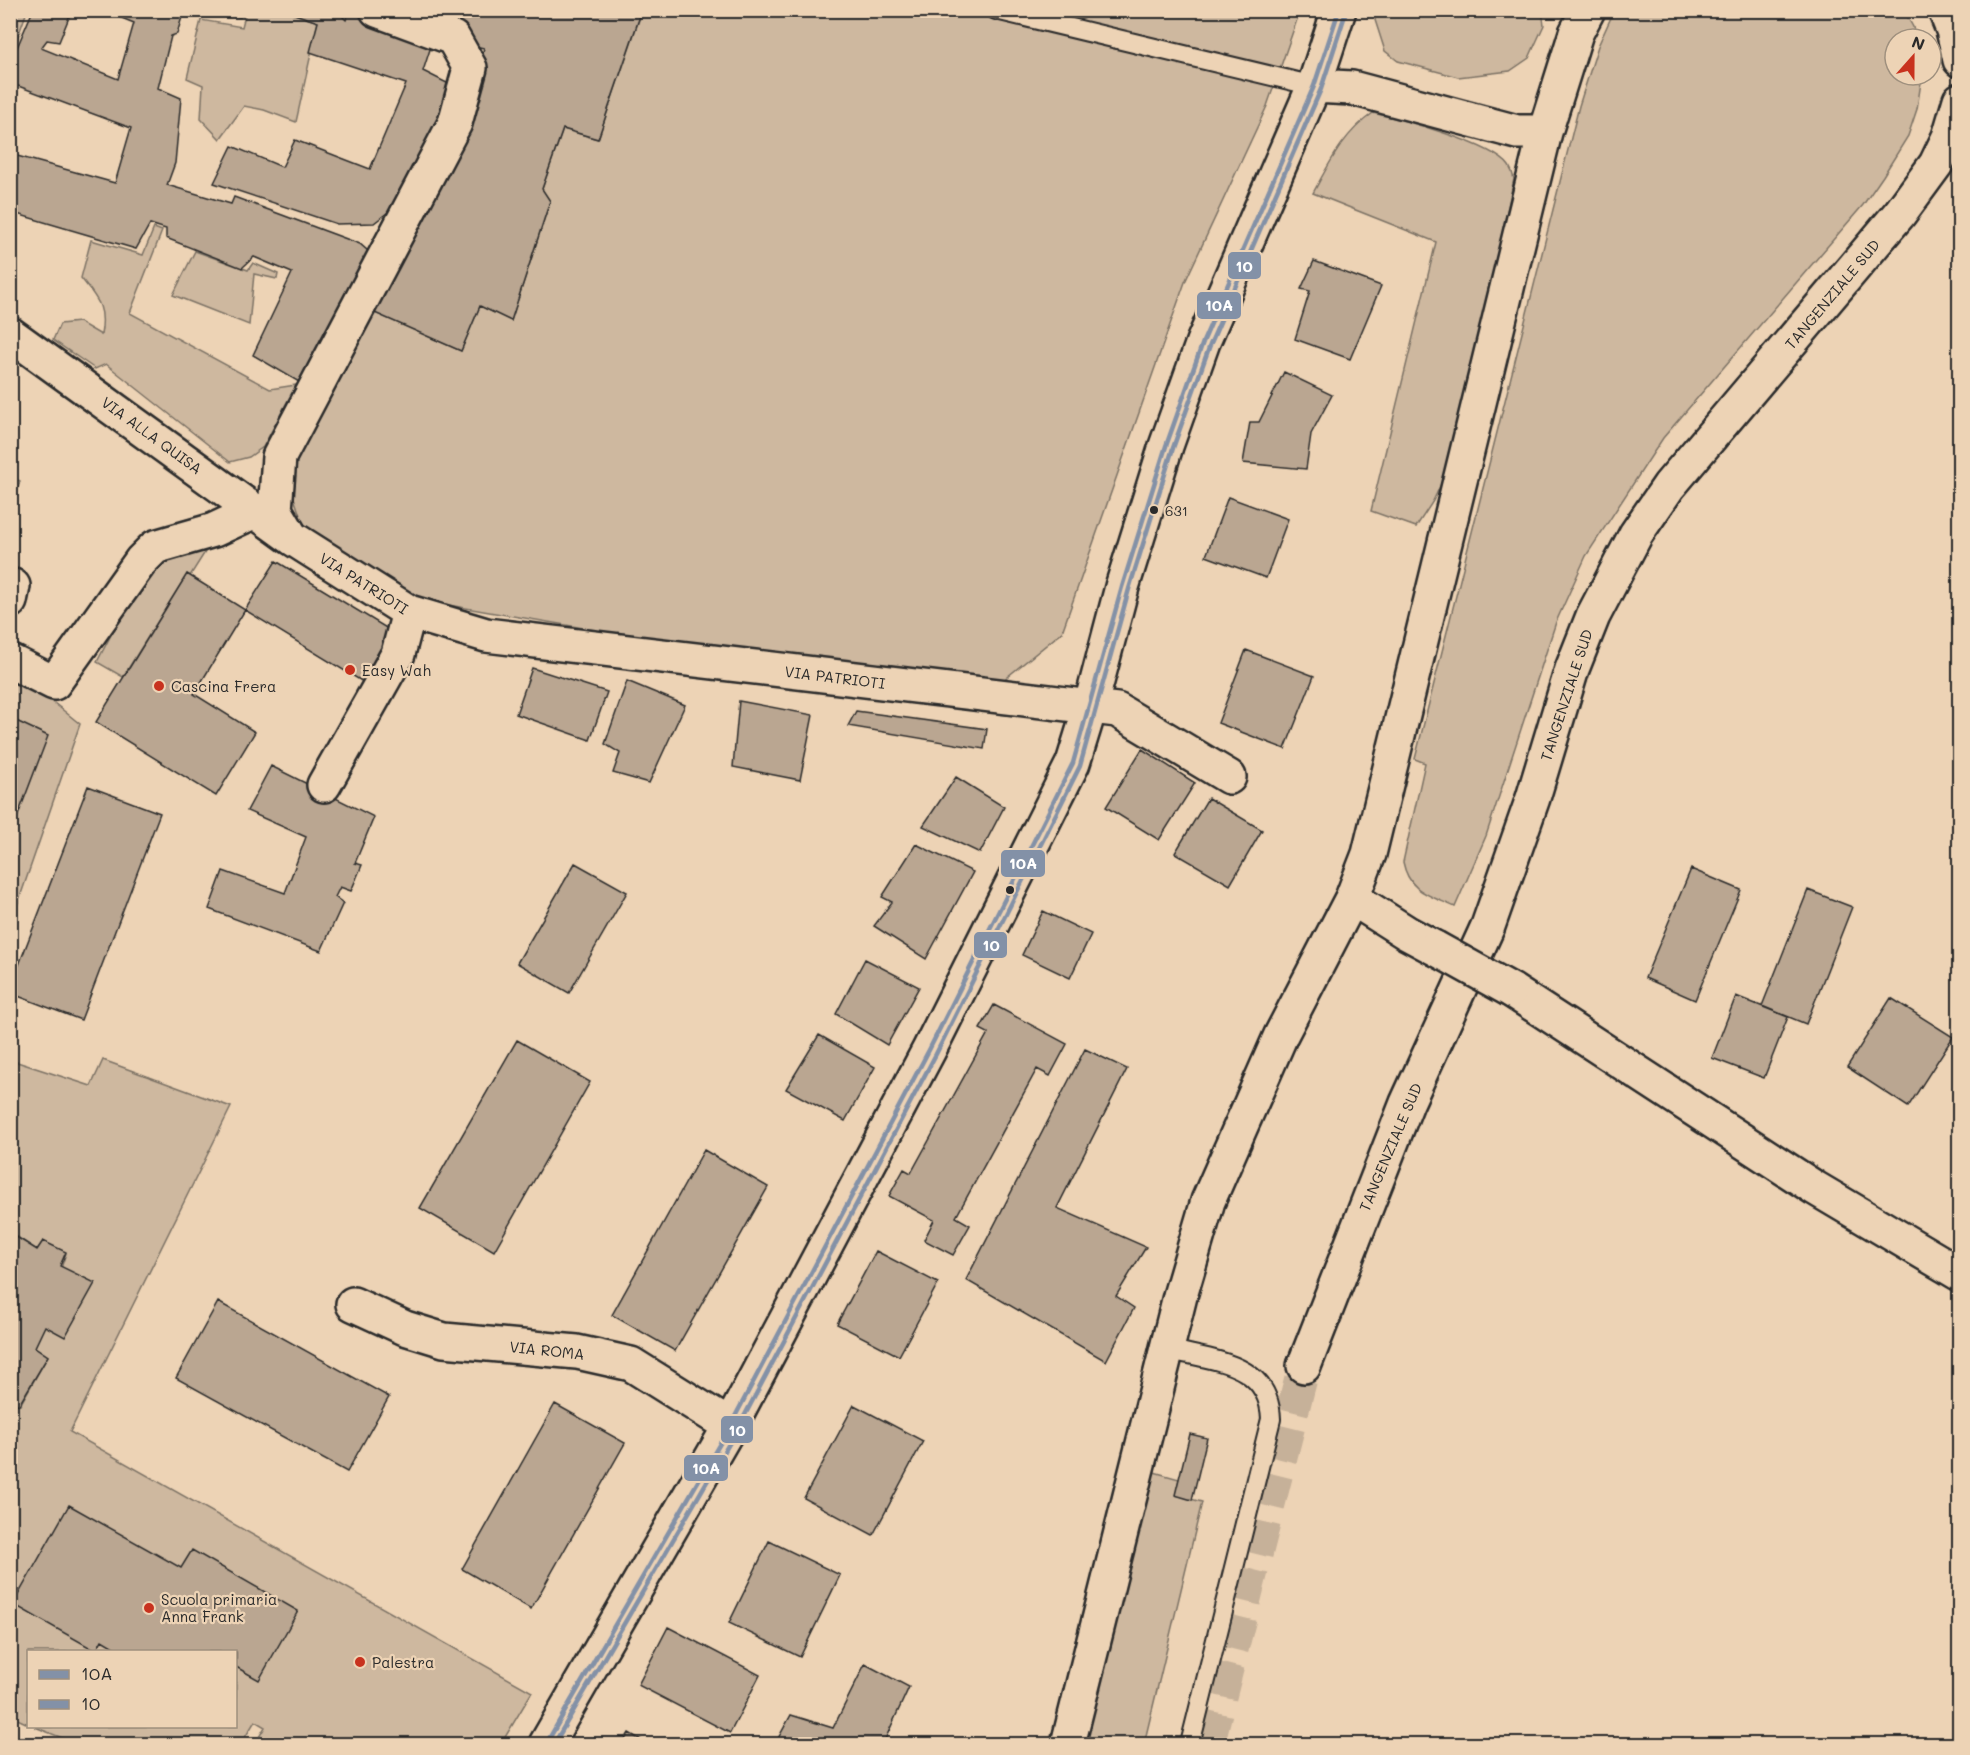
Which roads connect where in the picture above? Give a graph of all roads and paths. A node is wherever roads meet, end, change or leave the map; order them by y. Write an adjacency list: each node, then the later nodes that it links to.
1 (377, 10): 12 (main road, VIA PATRIOTI)
2 (996, 10): 7 (lane)
3 (1339, 10): 7 (main road)
4 (1945, 10): 6 (main road)
5 (1580, 18): 9 (main road)
6 (1959, 60)
7 (1314, 86): 9 (main road); 15 (main road)
8 (1959, 100): 22 (main road, TANGENZIALE SUD)
9 (1545, 132): 18 (main road)
10 (10, 334): 11 (main road, VIA ALLA QUISA)
11 (255, 511): 12 (main road, VIA ALLA QUISA); 14 (main road)
12 (292, 538): 13 (main road, VIA PATRIOTI)
13 (409, 612): 15 (main road, VIA PATRIOTI); 17 (main road)
14 (10, 661)
15 (1090, 708): 16 (main road, VIA PATRIOTI); 23 (main road)
16 (1229, 777)
17 (324, 785)
18 (1352, 897): 19 (main road, bridge); 21 (main road)
19 (1959, 1274)
20 (353, 1304): 23 (main road, VIA ROMA)
21 (1167, 1349): 25 (main road); 26 (lane)
22 (1304, 1366)
23 (730, 1426): 24 (main road)
24 (546, 1744)
25 (1068, 1744)
26 (1190, 1744)

